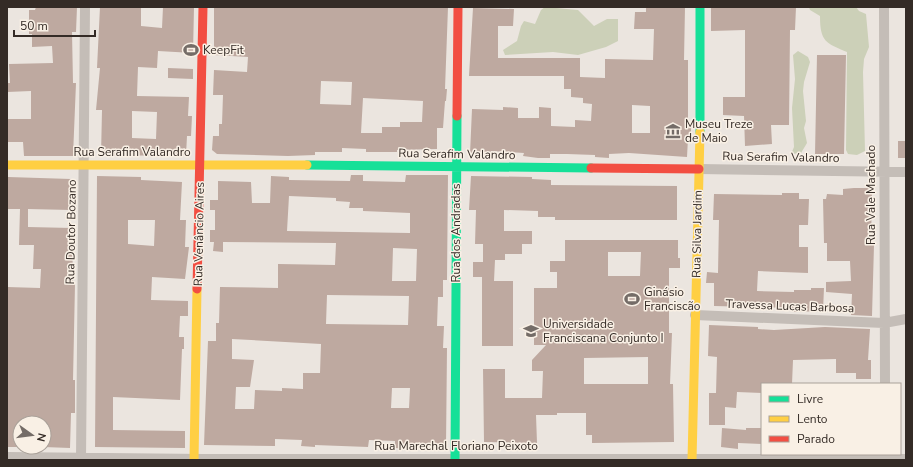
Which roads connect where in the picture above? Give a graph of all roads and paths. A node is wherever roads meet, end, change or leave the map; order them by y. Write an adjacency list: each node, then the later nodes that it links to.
1 (85, 7): 8 (street, Rua Doutor Bozano)
2 (203, 7): 6 (street, Rua Venâncio Aires)
3 (458, 7): 9 (street, Rua dos Andradas)
4 (700, 7): 10 (street, Rua Silva Jardim)
5 (884, 7): 11 (street, Rua Vale Machado)
6 (200, 164): 8 (street, Rua Serafim Valandro); 9 (street, Rua Serafim Valandro); 20 (street, Rua Venâncio Aires)
7 (7, 165): 8 (street, Rua Serafim Valandro)
8 (85, 165): 19 (street, Rua Doutor Bozano)
9 (457, 167): 10 (street, Rua Serafim Valandro); 21 (street, Rua dos Andradas)
10 (699, 169): 11 (street, Rua Serafim Valandro); 13 (street, Rua Silva Jardim)
11 (884, 171): 12 (street, Rua Serafim Valandro); 15 (street, Rua Vale Machado)
12 (906, 172)
13 (695, 315): 15 (street, Travessa Lucas Barbosa); 22 (street, Rua Silva Jardim)
14 (906, 319): 15 (street, Travessa Lucas Barbosa)
15 (884, 322): 16 (street, Rua Vale Machado)
16 (885, 383)
17 (7, 457): 19 (street, Rua Marechal Floriano Peixoto)
18 (885, 458): 22 (street, Rua Marechal Floriano Peixoto); 23 (street, Rua Marechal Floriano Peixoto)
19 (82, 459): 20 (street, Rua Marechal Floriano Peixoto)
20 (194, 459): 21 (street, Rua Marechal Floriano Peixoto)
21 (455, 459): 22 (street, Rua Marechal Floriano Peixoto)
22 (692, 459)
23 (906, 459)

